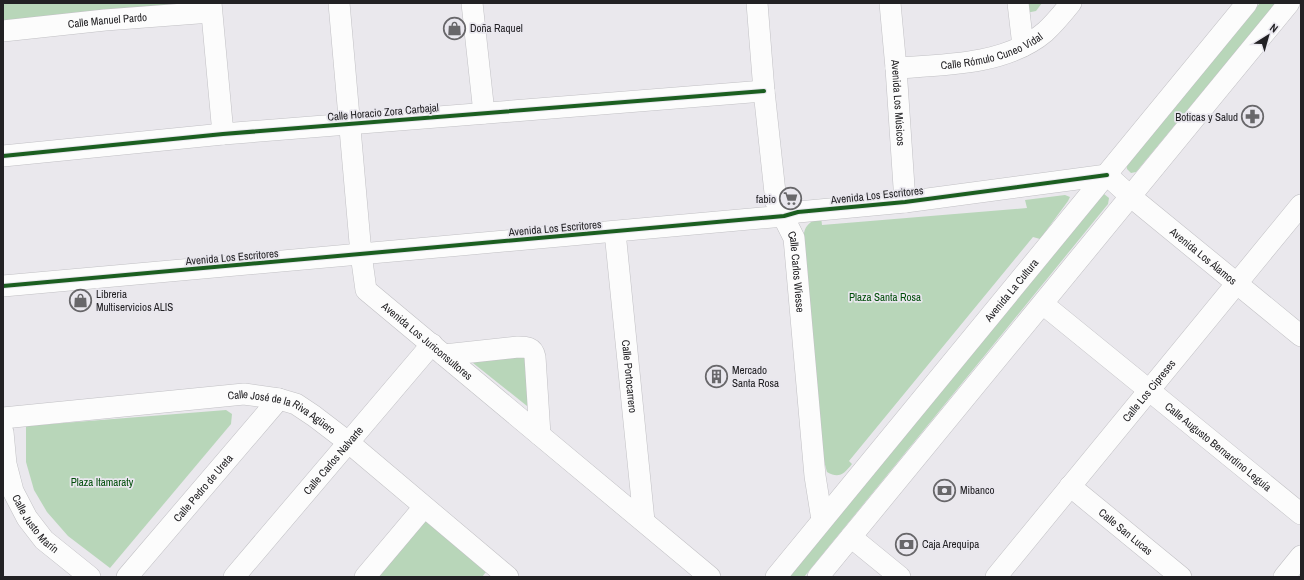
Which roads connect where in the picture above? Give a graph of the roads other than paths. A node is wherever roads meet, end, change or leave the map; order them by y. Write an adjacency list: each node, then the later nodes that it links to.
1 (339, 3): 15 (street, Avenida Los Juriconsultores)
2 (472, 3): 14 (street)
3 (757, 3): 13 (street, Calle Carlos Wiesse)
4 (890, 3): 12 (street, Avenida Los Músicos)
5 (1018, 3): 11 (street)
6 (1072, 3): 11 (street, Calle Rómulo Cuneo Vidal)
7 (1247, 3): 18 (street, Avenida La Cultura)
8 (1289, 3): 19 (street)
9 (211, 8): 10 (street, Calle Manuel Pardo); 16 (street)
10 (3, 31)
11 (1024, 46): 12 (street, Calle Rómulo Cuneo Vidal)
12 (896, 68): 20 (street, Avenida Los Músicos)
13 (764, 91): 14 (street, Calle Horacio Zora Carbajal); 22 (street, Calle Carlos Wiesse)
14 (484, 113): 15 (street, Calle Horacio Zora Carbajal)
15 (349, 124): 16 (street, Calle Horacio Zora Carbajal); 24 (street, Avenida Los Juriconsultores)
16 (223, 134): 17 (street, Calle Horacio Zora Carbajal)
17 (3, 156)
18 (1107, 175): 19 (street, Avenida Los Álamos); 20 (street, Avenida Los Escritores); 40 (street, Avenida La Cultura)
19 (1130, 196): 25 (street, Avenida Los Álamos); 27 (street)
20 (905, 202): 22 (street, Avenida Los Escritores)
21 (1301, 205): 25 (street, Calle Los Cipreses)
22 (784, 216): 23 (street, Avenida Los Escritores); 40 (street, Calle Carlos Wiesse)
23 (615, 232): 24 (street, Avenida Los Escritores); 39 (street, Calle Portocarrero)
24 (361, 254): 26 (street, Avenida Los Escritores); 29 (street, Avenida Los Juriconsultores)
25 (1236, 283): 28 (street, Avenida Los Álamos); 30 (street, Calle Los Cipreses)
26 (3, 286)
27 (1043, 304): 30 (street, Calle Augusto Bernardino Leguía); 41 (street)
28 (1301, 336)
29 (438, 350): 34 (street, Avenida Los Juriconsultores); 34 (street); 35 (street, Calle Carlos Nalvarte)
30 (1149, 390): 36 (street, Calle Los Cipreses); 38 (street, Calle Augusto Bernardino Leguía)
31 (279, 399): 32 (street, Calle José de la Riva Agüero); 35 (street, Calle José de la Riva Agüero); 44 (street, Calle Pedro de Ureta)
32 (3, 418)
33 (3, 432): 43 (street, Calle Justo Marín)
34 (540, 435): 39 (street, Avenida Los Juriconsultores)
35 (348, 442): 37 (street, Calle José de la Riva Agüero); 45 (street, Calle Carlos Nalvarte)
36 (1070, 486): 52 (street, Calle Los Cipreses); 53 (street, Calle San Lucas)
37 (424, 507): 46 (street); 47 (street, Calle José de la Riva Agüero)
38 (1301, 514)
39 (644, 520): 48 (street, Avenida Los Juriconsultores)
40 (822, 520): 49 (street, Avenida La Cultura)
41 (851, 537): 50 (street); 51 (street)
42 (1301, 556): 54 (street)
43 (90, 577)
44 (127, 577)
45 (234, 577)
46 (366, 577)
47 (508, 577)
48 (710, 577)
49 (776, 577)
50 (818, 577)
51 (900, 577)
52 (996, 577)
53 (1181, 577)
54 (1284, 577)

